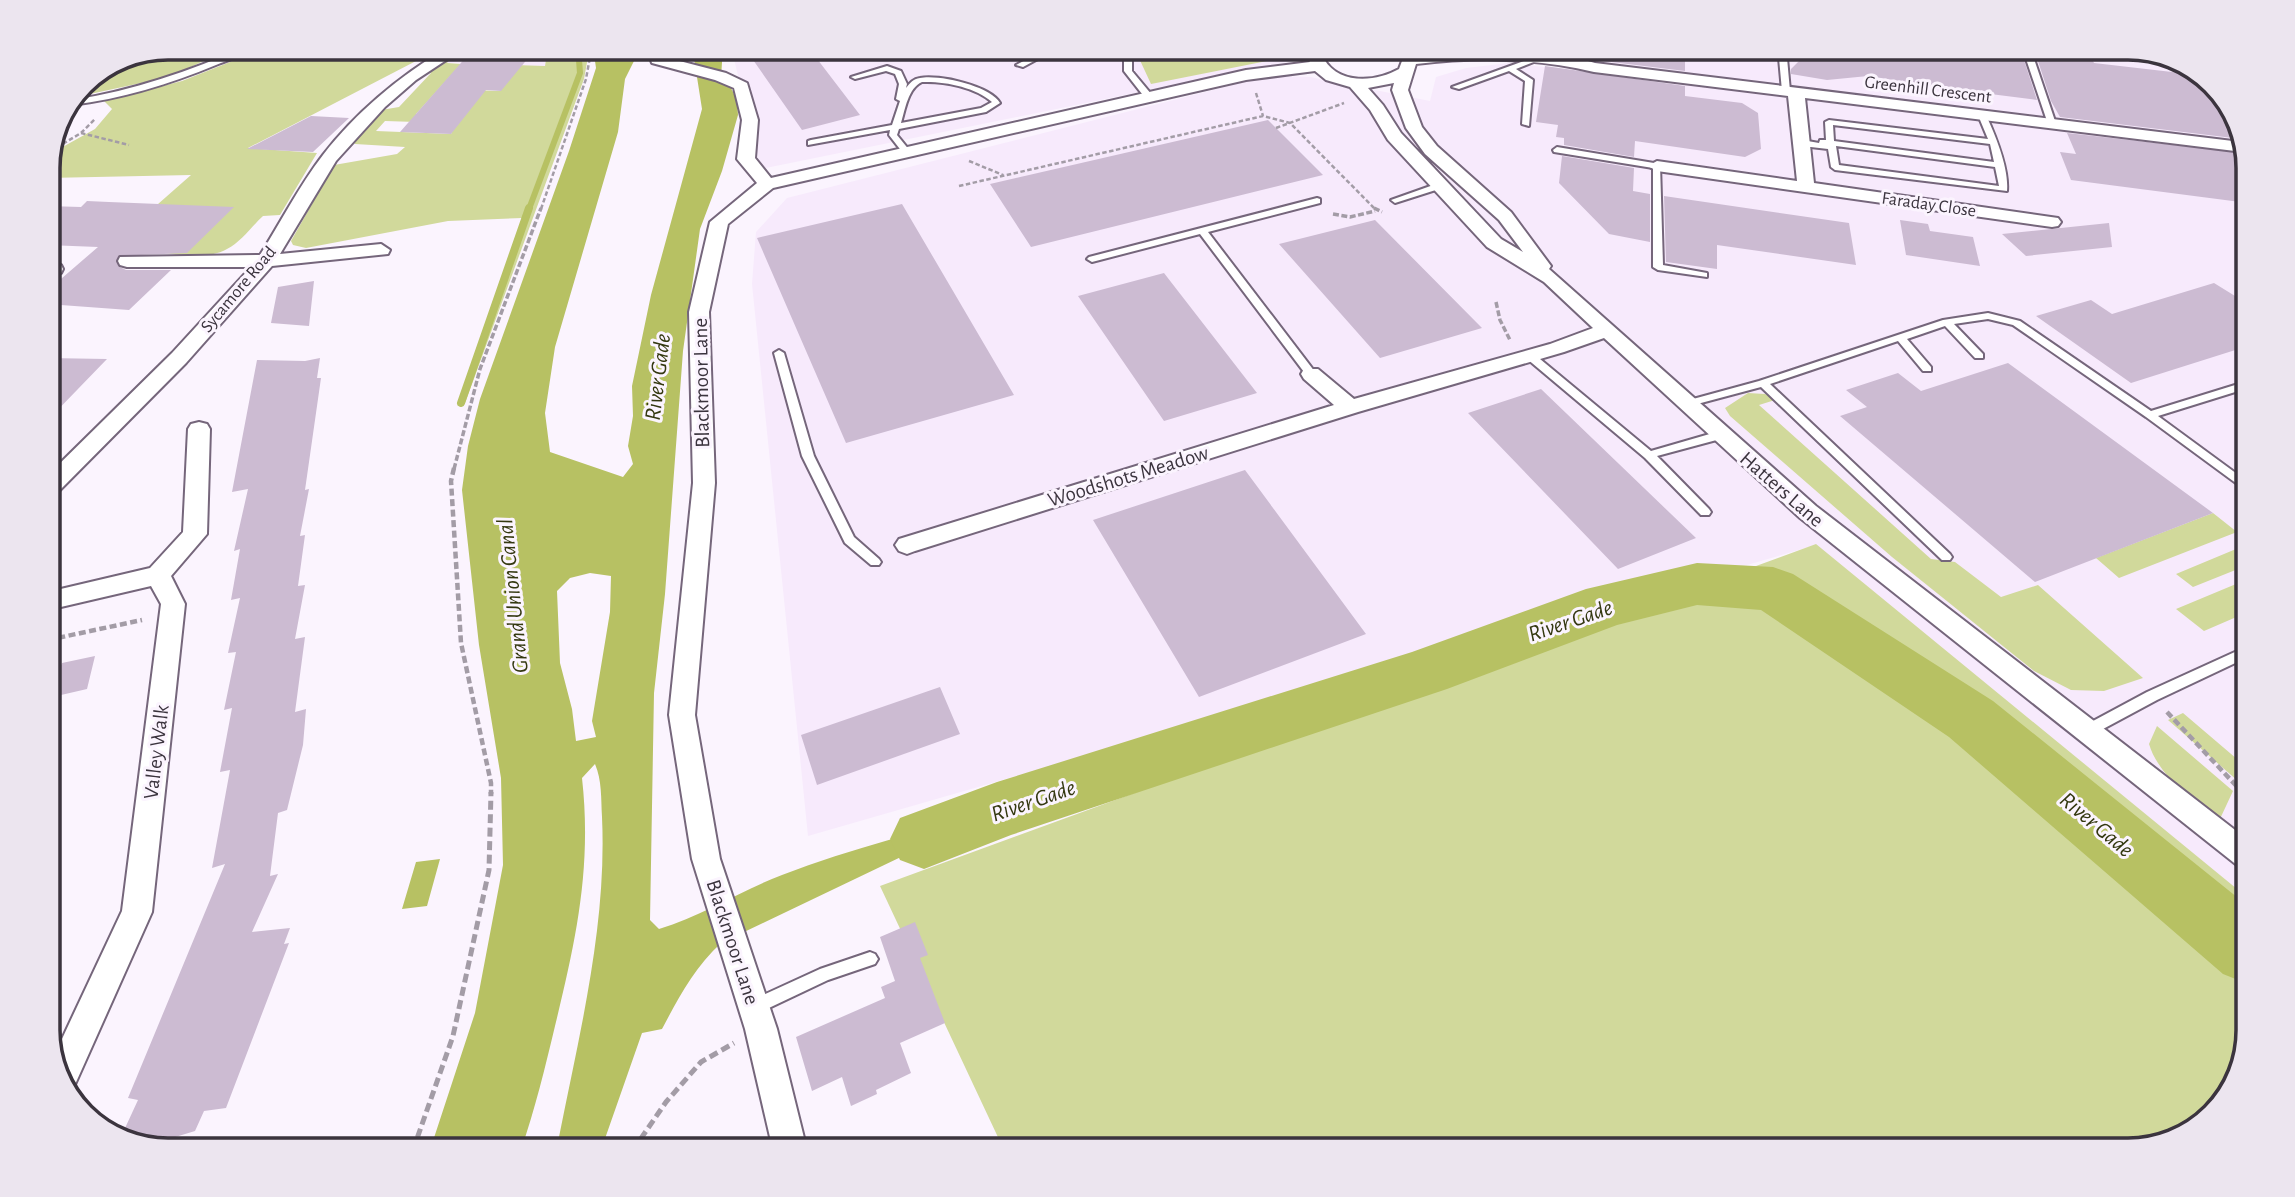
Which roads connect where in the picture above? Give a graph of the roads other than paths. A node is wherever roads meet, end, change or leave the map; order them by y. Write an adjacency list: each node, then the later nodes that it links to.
1 (220, 60): 22 (lane)
2 (438, 60): 46 (street, Sycamore Road)
3 (657, 60): 36 (street)
4 (1030, 60): 13 (lane)
5 (1128, 60): 21 (lane)
6 (1318, 60): 14 (street)
7 (1405, 60): 15 (street)
8 (1431, 60): 15 (street, Greenhill Crescent)
9 (1535, 60): 16 (lane)
10 (1581, 60): 20 (street, Greenhill Crescent)
11 (1785, 60): 20 (lane)
12 (2030, 60): 26 (lane)
13 (1020, 65)
14 (1318, 66): 19 (street); 21 (street, Blackmoor Lane)
15 (1408, 66): 19 (street, Greenhill Crescent); 48 (street)
16 (1513, 70): 18 (lane); 25 (lane)
17 (855, 77): 24 (lane)
18 (1457, 87)
19 (1359, 88): 37 (street, Hatters Lane)
20 (1791, 91): 23 (street, Greenhill Crescent); 27 (street)
21 (1149, 97): 32 (street, Blackmoor Lane)
22 (83, 101)
23 (1982, 115): 26 (street, Greenhill Crescent); 28 (lane)
24 (897, 122): 24 (lane); 29 (lane); 32 (lane)
25 (1526, 124)
26 (2052, 124): 31 (street, Greenhill Crescent)
27 (1802, 141): 30 (lane); 38 (street)
28 (1994, 142): 30 (lane); 34 (lane)
29 (811, 143)
30 (1831, 145): 34 (lane); 34 (lane)
31 (2233, 146)
32 (906, 150): 36 (street, Blackmoor Lane)
33 (1557, 150): 35 (lane)
34 (2000, 165)
35 (1657, 166): 38 (street, Faraday Close); 47 (lane)
36 (767, 184): 77 (street, Blackmoor Lane)
37 (1439, 186): 39 (lane); 48 (street, Hatters Lane)
38 (1807, 186): 41 (street, Faraday Close)
39 (1395, 200)
40 (1317, 201): 42 (lane)
41 (2052, 222)
42 (1202, 231): 44 (lane); 56 (lane)
43 (381, 250): 46 (street)
44 (1091, 259)
45 (127, 261): 46 (street)
46 (265, 261): 65 (street, Sycamore Road)
47 (1704, 275)
48 (1551, 278): 50 (street, Hatters Lane)
49 (1947, 322): 51 (lane); 54 (lane); 61 (lane)
50 (1608, 330): 53 (street, Woodshots Meadow); 59 (street, Hatters Lane)
51 (1900, 337): 55 (lane); 57 (lane)
52 (779, 353): 70 (lane)
53 (1530, 356): 60 (street, Woodshots Meadow); 64 (lane)
54 (1979, 356)
55 (1927, 369)
56 (1311, 373): 60 (street)
57 (1763, 383): 59 (lane); 69 (lane)
58 (2235, 388): 61 (lane)
59 (1686, 404): 63 (street, Hatters Lane)
60 (1350, 407): 68 (street, Woodshots Meadow)
61 (2150, 415): 66 (lane)
62 (199, 429): 71 (street)
63 (1720, 435): 64 (lane); 74 (street, Hatters Lane)
64 (1649, 455): 67 (lane)
65 (60, 475)
66 (2235, 479)
67 (1705, 512)
68 (907, 545)
69 (1946, 557)
70 (875, 562)
71 (158, 575): 72 (street); 78 (street, Valley Walk)
72 (60, 598)
73 (2236, 657): 74 (lane)
74 (2085, 732): 75 (street, Hatters Lane)
75 (2236, 848)
76 (870, 959): 77 (lane)
77 (758, 1018): 79 (street, Blackmoor Lane)
78 (66, 1066)
79 (789, 1138)

